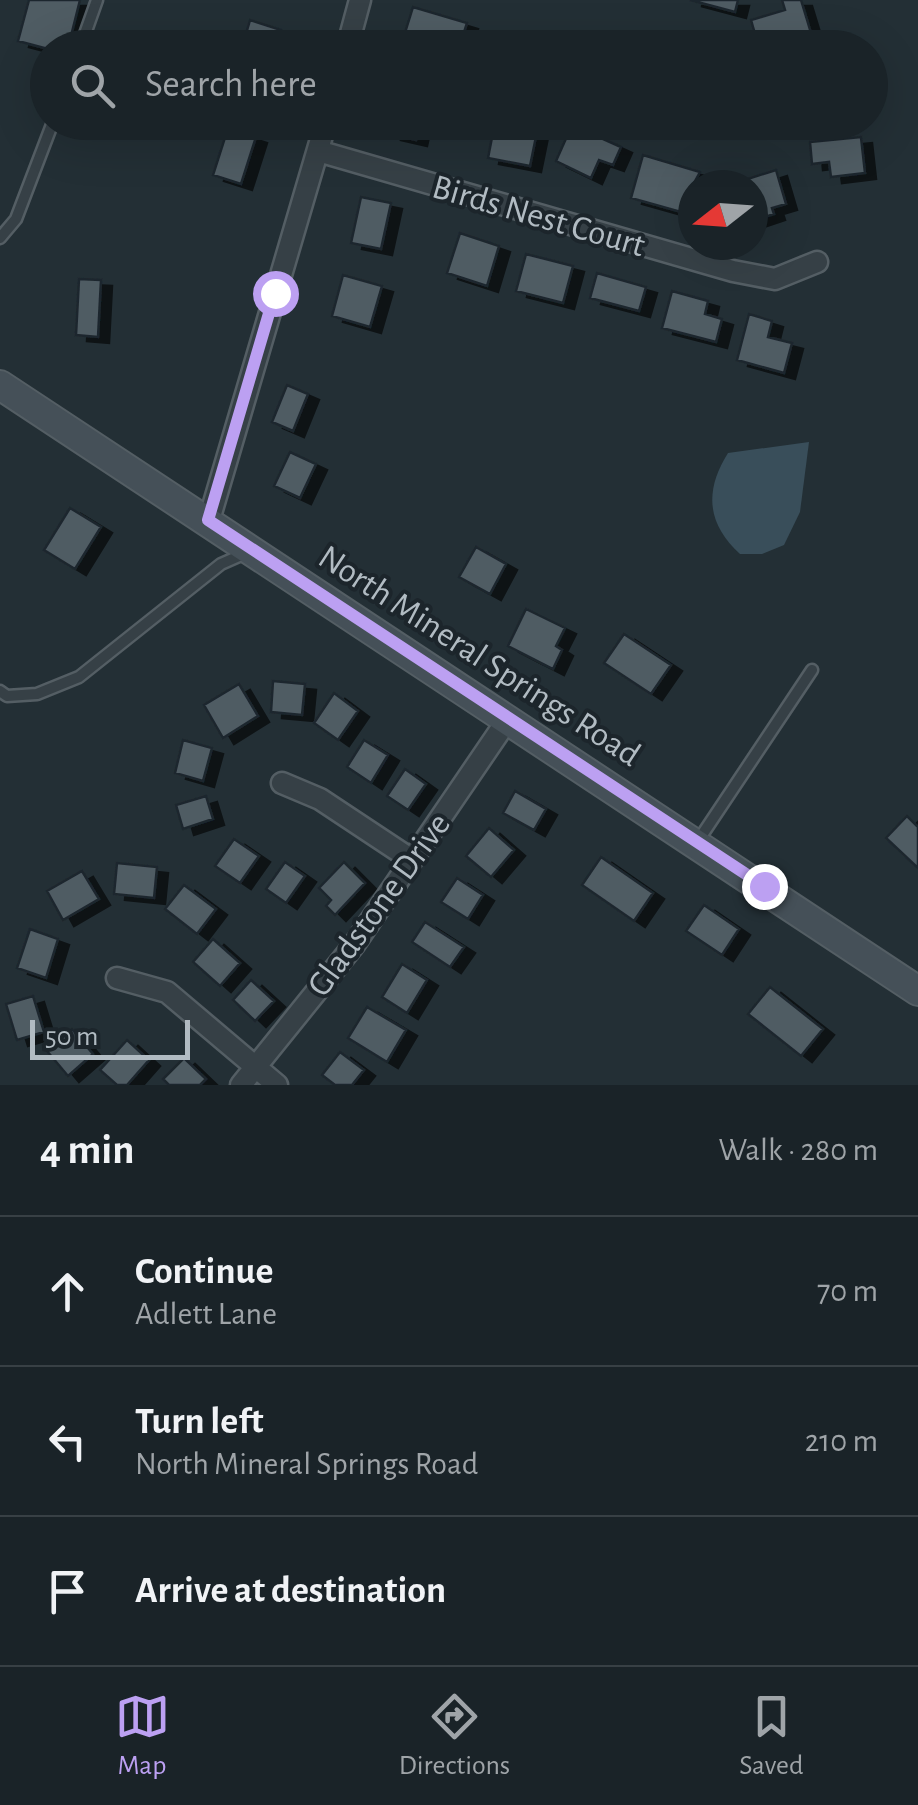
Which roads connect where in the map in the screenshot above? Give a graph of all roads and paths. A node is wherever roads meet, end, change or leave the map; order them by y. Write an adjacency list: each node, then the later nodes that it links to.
1 (97, 0): 3 (lane)
2 (360, 0): 4 (street)
3 (86, 30)
4 (351, 30)
5 (45, 140): 8 (lane)
6 (321, 140): 7 (street)
7 (318, 150): 9 (street, Birds Nest Court); 11 (street)
8 (0, 238)
9 (818, 262)
10 (0, 384): 11 (street, North Mineral Springs Road)
11 (208, 520): 12 (street, North Mineral Springs Road)
12 (251, 550): 14 (lane); 15 (street, North Mineral Springs Road)
13 (812, 670): 17 (lane)
14 (0, 691)
15 (508, 718): 17 (street, North Mineral Springs Road); 18 (street, Gladstone Drive)
16 (282, 783): 18 (street)
17 (698, 842): 20 (street, North Mineral Springs Road)
18 (412, 860): 21 (street, Gladstone Drive)
19 (117, 978): 21 (street)
20 (918, 991)
21 (256, 1068): 22 (street, Gladstone Drive); 23 (street)
22 (241, 1085)
23 (277, 1085)

